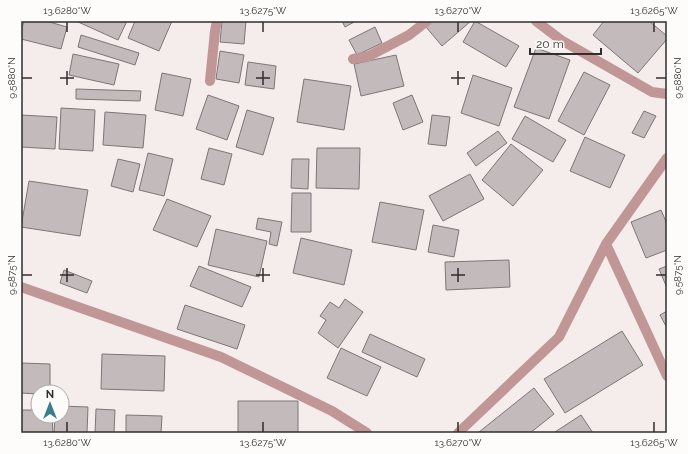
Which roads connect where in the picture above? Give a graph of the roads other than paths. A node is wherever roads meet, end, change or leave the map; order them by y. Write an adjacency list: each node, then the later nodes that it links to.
1 (217, 21): 5 (street)
2 (427, 21): 4 (street)
3 (536, 21): 6 (street)
4 (353, 59)
5 (210, 81)
6 (667, 94)
7 (667, 158): 8 (street)
8 (606, 244): 10 (street); 12 (street)
9 (21, 287): 11 (street)
10 (667, 376)
11 (367, 433)
12 (458, 433)

